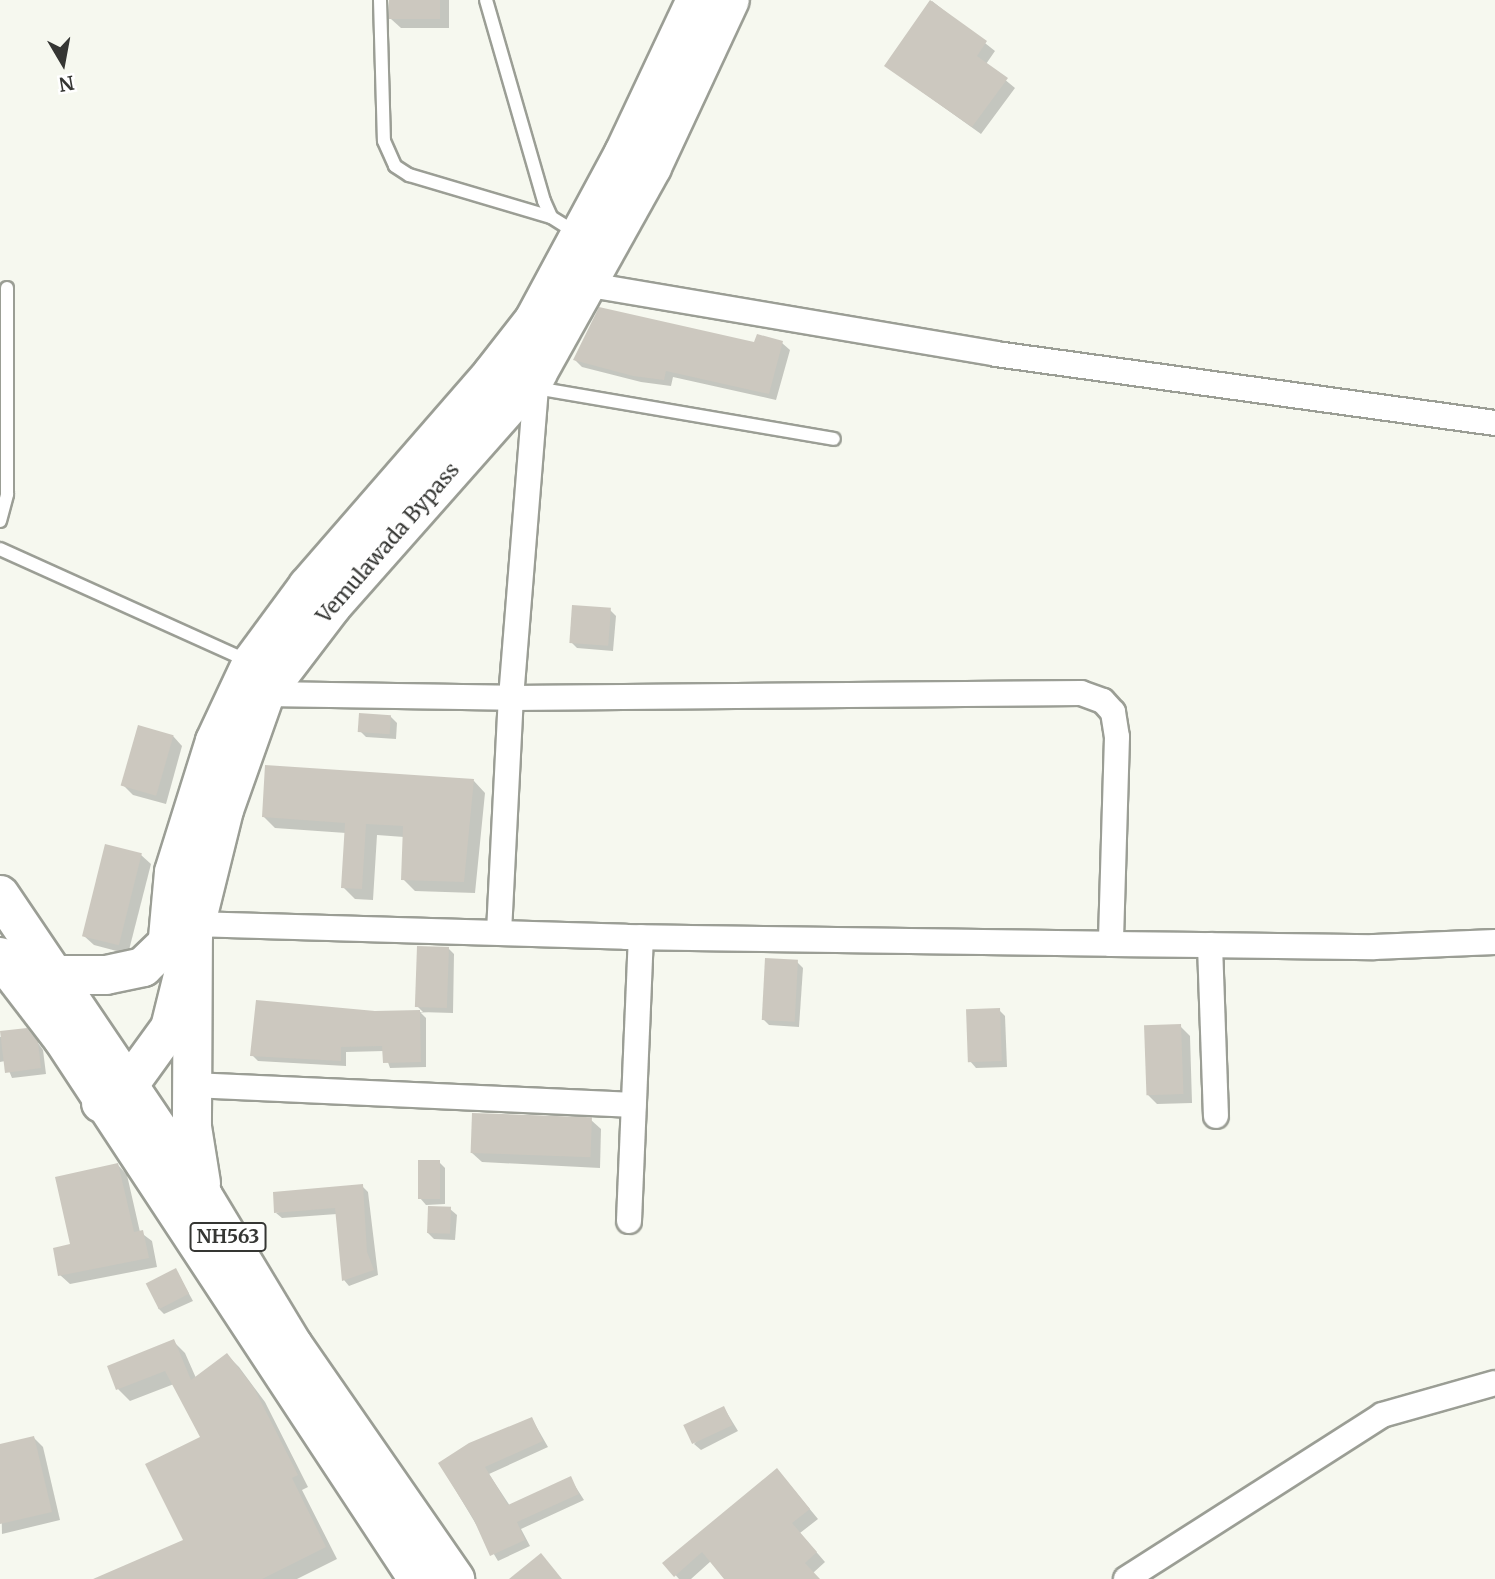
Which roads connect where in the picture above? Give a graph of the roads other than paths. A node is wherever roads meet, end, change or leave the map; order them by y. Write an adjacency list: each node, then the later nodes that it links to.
1 (380, 0): 5 (lane)
2 (486, 0): 5 (lane)
3 (696, 0): 5 (main road, Vemulawada Bypass)
4 (730, 0): 6 (main road, Vemulawada Bypass)
5 (566, 227): 13 (main road, Vemulawada Bypass)
6 (590, 285): 8 (main road, Vemulawada Bypass); 9 (street)
7 (8, 288): 11 (lane)
8 (537, 381): 10 (lane); 13 (main road, Vemulawada Bypass); 14 (street)
9 (1495, 423)
10 (834, 439)
11 (0, 521)
12 (0, 549): 13 (lane)
13 (259, 678): 14 (street); 17 (main road, Vemulawada Bypass)
14 (511, 698): 16 (street); 20 (street)
15 (0, 895): 23 (main road, NH563)
16 (499, 932): 17 (street); 18 (street)
17 (180, 933): 23 (main road); 24 (main road, Vemulawada Bypass); 25 (main road)
18 (641, 937): 20 (street); 26 (street)
19 (1495, 942): 21 (street)
20 (1111, 944): 21 (street)
21 (1210, 945): 27 (street)
22 (0, 957): 24 (main road, NH563)
23 (53, 975): 24 (main road, NH563)
24 (108, 1084): 28 (main road, NH563); 31 (main road, NH563)
25 (193, 1084): 26 (street); 28 (main road)
26 (634, 1105): 29 (street)
27 (1216, 1116)
28 (203, 1196): 32 (main road, NH563)
29 (629, 1221)
30 (1495, 1383): 33 (street)
31 (418, 1579)
32 (455, 1579)
33 (1126, 1579)

